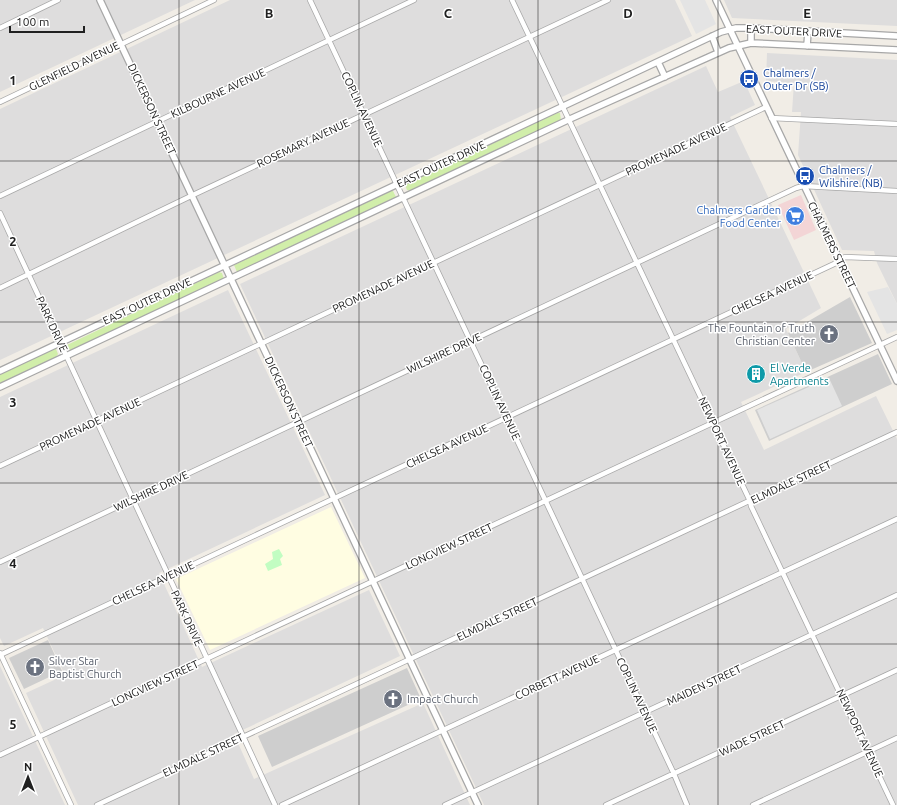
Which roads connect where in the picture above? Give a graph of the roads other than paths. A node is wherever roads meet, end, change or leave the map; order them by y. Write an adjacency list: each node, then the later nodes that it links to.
1 (58, 0): 9 (street)
2 (100, 0): 18 (street, DICKERSON STREET)
3 (214, 0): 18 (street, GLENFIELD AVENUE)
4 (310, 0): 16 (street, COPLIN AVENUE)
5 (414, 0): 16 (street, KILBOURNE AVENUE)
6 (512, 0): 15 (street)
7 (608, 0): 15 (street, ROSEMARY AVENUE)
8 (716, 0): 11 (street, CHALMERS STREET)
9 (0, 28)
10 (752, 28): 11 (street, EAST OUTER DRIVE); 12 (street, EAST OUTER DRIVE); 17 (street)
11 (730, 30): 13 (street, EAST OUTER DRIVE); 19 (street, CHALMERS STREET)
12 (808, 31): 14 (street, EAST OUTER DRIVE); 20 (street)
13 (712, 36): 22 (street); 23 (street, EAST OUTER DRIVE)
14 (897, 36)
15 (530, 37): 26 (street); 28 (street, ROSEMARY AVENUE)
16 (329, 40): 28 (street, COPLIN AVENUE); 31 (street, KILBOURNE AVENUE)
17 (751, 43): 19 (street, EAST OUTER DRIVE); 20 (street, EAST OUTER DRIVE)
18 (121, 44): 25 (street, GLENFIELD AVENUE); 31 (street, DICKERSON STREET)
19 (737, 45): 22 (street, EAST OUTER DRIVE); 27 (street, CHALMERS STREET)
20 (807, 46): 21 (street, EAST OUTER DRIVE)
21 (897, 50)
22 (718, 52): 24 (street, EAST OUTER DRIVE)
23 (658, 62): 24 (street); 26 (street, EAST OUTER DRIVE)
24 (665, 77): 30 (street, EAST OUTER DRIVE)
25 (0, 102)
26 (564, 106): 30 (street, NEWPORT AVENUE); 34 (street, EAST OUTER DRIVE)
27 (766, 107): 29 (street, CHALMERS STREET); 33 (street, PROMENADE AVENUE)
28 (364, 115): 34 (street, COPLIN AVENUE); 37 (street, ROSEMARY AVENUE)
29 (771, 118): 32 (street); 35 (street, CHALMERS STREET)
30 (570, 119): 33 (street, NEWPORT AVENUE); 39 (street, EAST OUTER DRIVE)
31 (158, 122): 37 (street, DICKERSON STREET); 38 (street, KILBOURNE AVENUE)
32 (897, 124)
33 (601, 184): 43 (street, PROMENADE AVENUE); 44 (street, NEWPORT AVENUE)
34 (397, 185): 39 (street, COPLIN AVENUE); 45 (street, EAST OUTER DRIVE)
35 (803, 186): 36 (street, WILSHIRE DRIVE); 41 (street, CHALMERS STREET); 44 (street, WILSHIRE DRIVE)
36 (897, 191)
37 (193, 195): 45 (street, DICKERSON STREET); 46 (street, ROSEMARY AVENUE)
38 (0, 196)
39 (403, 198): 43 (street, COPLIN AVENUE); 47 (street, EAST OUTER DRIVE)
40 (0, 213): 46 (street, PARK DRIVE)
41 (839, 259): 42 (street, CHELSEA AVENUE); 50 (street, CHELSEA AVENUE); 54 (street, CHALMERS STREET)
42 (897, 259)
43 (434, 262): 51 (street, COPLIN AVENUE); 53 (street, PROMENADE AVENUE)
44 (638, 262): 50 (street, NEWPORT AVENUE); 51 (street, WILSHIRE DRIVE)
45 (224, 265): 47 (street, DICKERSON STREET); 52 (street, EAST OUTER DRIVE)
46 (29, 275): 48 (street, ROSEMARY AVENUE); 52 (street, PARK DRIVE)
47 (231, 279): 53 (street, DICKERSON STREET); 55 (street, EAST OUTER DRIVE)
48 (0, 288)
49 (897, 337): 54 (street, LONGVIEW STREET)
50 (673, 339): 59 (street, CHELSEA AVENUE); 62 (street, NEWPORT AVENUE)
51 (471, 340): 59 (street, COPLIN AVENUE); 61 (street, WILSHIRE DRIVE)
52 (61, 342): 55 (street, PARK DRIVE); 56 (street, EAST OUTER DRIVE)
53 (262, 343): 60 (street, PROMENADE AVENUE); 61 (street, DICKERSON STREET)
54 (880, 345): 57 (street, CHALMERS STREET); 62 (street, LONGVIEW STREET)
55 (67, 355): 58 (street, EAST OUTER DRIVE); 60 (street, PARK DRIVE)
56 (0, 371)
57 (897, 381)
58 (0, 386)
59 (507, 418): 65 (street, CHELSEA AVENUE); 67 (street, COPLIN AVENUE)
60 (97, 421): 64 (street, PROMENADE AVENUE); 66 (street, PARK DRIVE)
61 (299, 422): 65 (street, DICKERSON STREET); 66 (street, WILSHIRE DRIVE)
62 (713, 423): 67 (street, LONGVIEW STREET); 68 (street, NEWPORT AVENUE)
63 (897, 432): 68 (street, ELMDALE STREET)
64 (0, 466)
65 (334, 499): 72 (street, CHELSEA AVENUE); 74 (street, DICKERSON STREET)
66 (133, 500): 70 (street, WILSHIRE DRIVE); 72 (street, PARK DRIVE)
67 (546, 501): 73 (street, COPLIN AVENUE); 74 (street, LONGVIEW STREET)
68 (750, 501): 71 (street, NEWPORT AVENUE); 73 (street, ELMDALE STREET)
69 (897, 520): 71 (street, CORBETT AVENUE)
70 (0, 562)
71 (783, 572): 76 (street, NEWPORT AVENUE); 77 (street, CORBETT AVENUE)
72 (168, 577): 78 (street, CHELSEA AVENUE); 79 (street, PARK DRIVE)
73 (582, 579): 77 (street, COPLIN AVENUE); 80 (street, ELMDALE STREET)
74 (373, 581): 79 (street, LONGVIEW STREET); 80 (street, DICKERSON STREET)
75 (897, 596): 76 (street, MAIDEN STREET)
76 (813, 635): 82 (street, NEWPORT AVENUE); 83 (street, MAIDEN STREET)
77 (616, 650): 83 (street, COPLIN AVENUE); 84 (street, CORBETT AVENUE)
78 (0, 654): 85 (street)
79 (206, 659): 85 (street, LONGVIEW STREET); 86 (street, PARK DRIVE)
80 (410, 659): 84 (street, DICKERSON STREET); 86 (street, ELMDALE STREET)
81 (897, 670): 82 (street, WADE STREET)
82 (842, 696): 88 (street, NEWPORT AVENUE); 90 (street, WADE STREET)
83 (645, 712): 90 (street, COPLIN AVENUE); 91 (street, MAIDEN STREET)
84 (443, 730): 91 (street, DICKERSON STREET); 95 (street, CORBETT AVENUE)
85 (39, 736): 89 (street, LONGVIEW STREET); 92 (street)
86 (243, 737): 93 (street, ELMDALE STREET); 94 (street, PARK DRIVE)
87 (897, 738): 88 (street)
88 (868, 752): 100 (street); 101 (street, NEWPORT AVENUE)
89 (0, 755)
90 (674, 774): 98 (street, WADE STREET); 99 (street, COPLIN AVENUE)
91 (472, 792): 96 (street, MAIDEN STREET); 97 (street, DICKERSON STREET)
92 (71, 805)
93 (97, 805)
94 (275, 805)
95 (282, 805)
96 (445, 805)
97 (478, 805)
98 (606, 805)
99 (687, 805)
100 (754, 805)
101 (893, 805)

